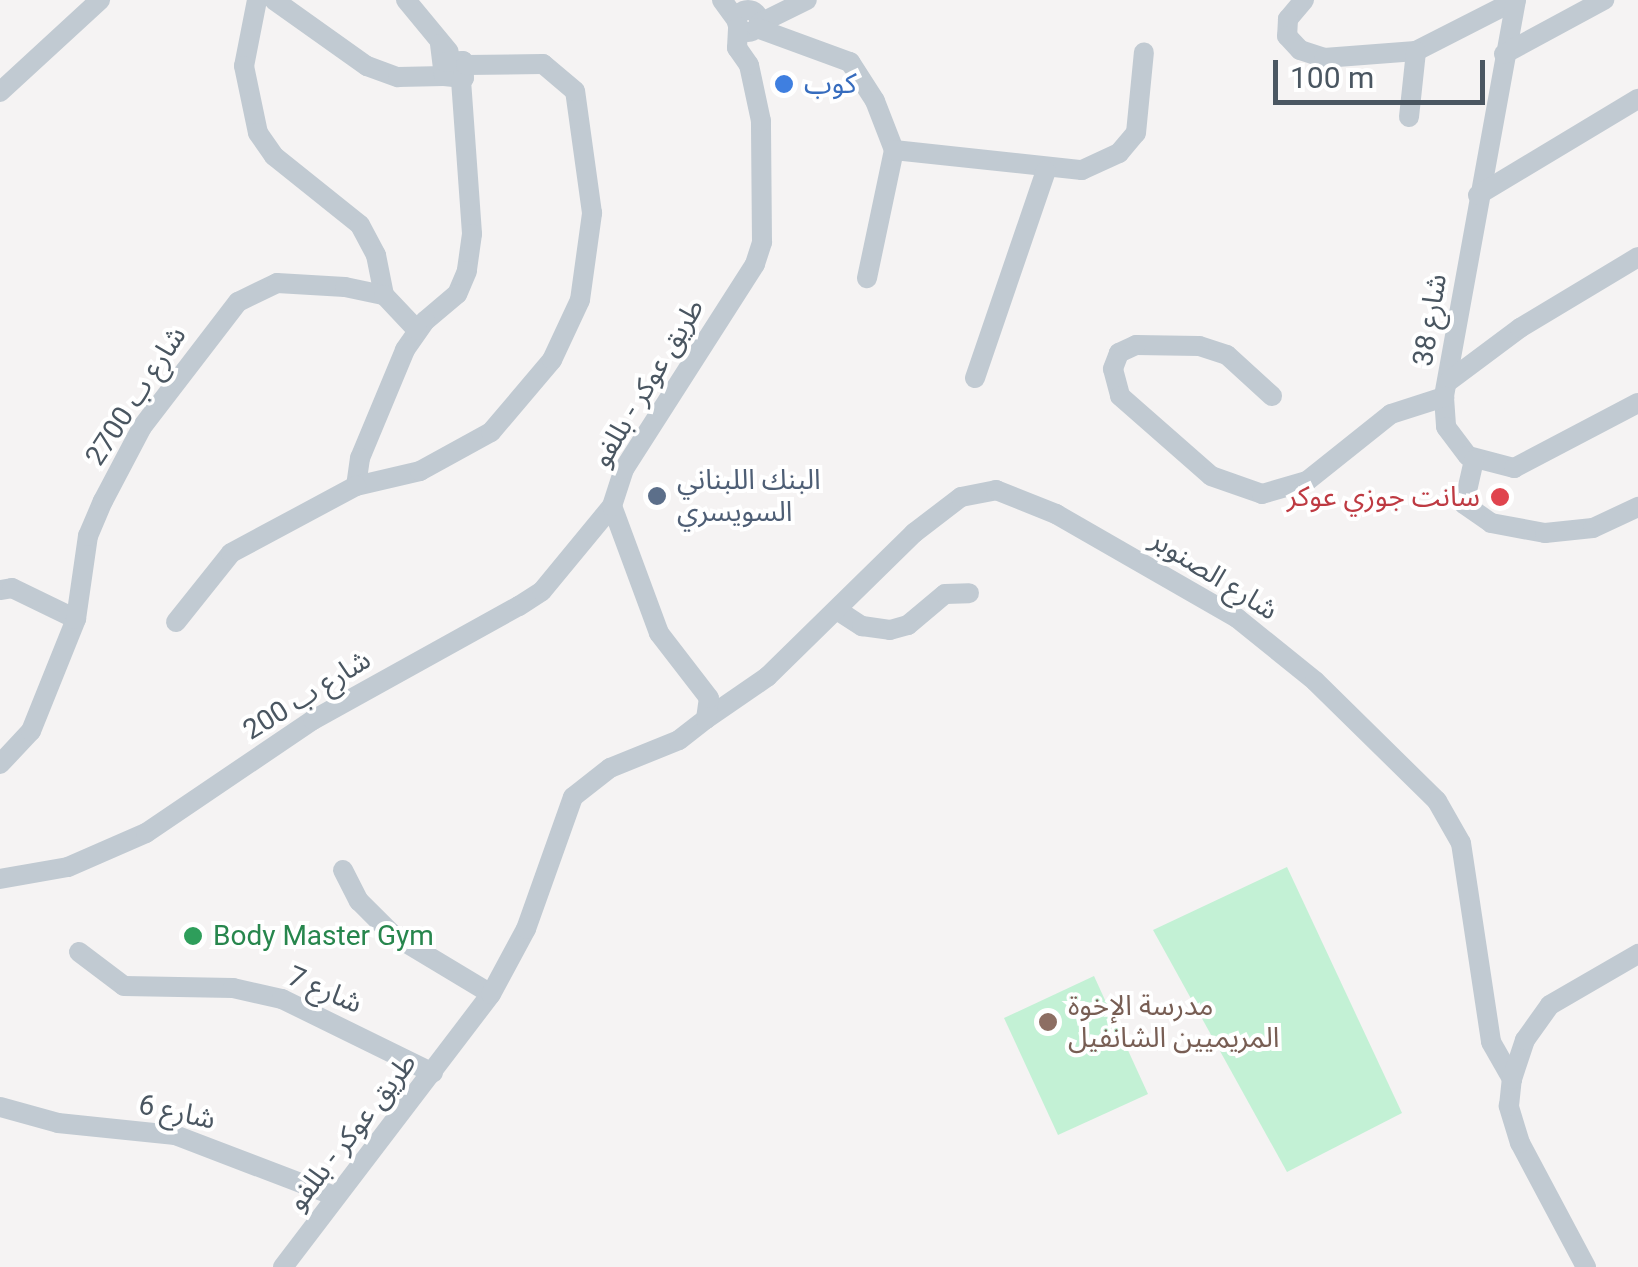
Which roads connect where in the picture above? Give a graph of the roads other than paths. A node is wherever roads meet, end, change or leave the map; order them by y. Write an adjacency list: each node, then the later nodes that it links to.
1 (100, 0): 16 (street)
2 (257, 0): 24 (street)
3 (274, 0): 15 (street)
4 (406, 0): 15 (street)
5 (722, 0): 11 (street)
6 (778, 0): 11 (street)
7 (807, 0): 11 (street)
8 (1304, 0): 12 (street)
9 (1516, 0): 12 (street); 14 (street, شارع 38)
10 (1604, 0): 14 (street)
11 (747, 19): 19 (street); 32 (street, طريق عوكر - بللفو)
12 (1416, 51): 18 (street)
13 (1144, 52): 20 (street)
14 (1504, 54): 21 (street, شارع 38)
15 (455, 67): 25 (street); 31 (street)
16 (0, 92)
17 (1638, 99): 21 (street)
18 (1409, 117)
19 (894, 150): 20 (street); 23 (street)
20 (1046, 171): 26 (street)
21 (1478, 195): 27 (street, شارع 38)
22 (1638, 256): 27 (street)
23 (868, 278)
24 (384, 295): 25 (street); 37 (street, شارع ب 2700)
25 (417, 330): 31 (street)
26 (975, 378)
27 (1447, 389): 28 (street); 30 (street, شارع 38)
28 (1272, 396)
29 (1638, 403): 30 (street)
30 (1474, 460): 33 (street)
31 (356, 486): 38 (street)
32 (612, 506): 39 (street, طريق عوكر - بللفو); 42 (street, شارع ب 200)
33 (1638, 508)
34 (0, 590): 37 (street)
35 (969, 593): 36 (street)
36 (837, 610): 39 (street, شارع الصنوبر); 47 (street, شارع الصنوبر)
37 (76, 619): 40 (street, شارع ب 2700)
38 (176, 622)
39 (706, 719): 45 (street, طريق عوكر - بللفو)
40 (0, 764)
41 (343, 870): 45 (street)
42 (0, 879)
43 (80, 952): 46 (street, شارع 7)
44 (1638, 954): 47 (street)
45 (491, 994): 46 (street, طريق عوكر - بللفو)
46 (432, 1072): 49 (street, طريق عوكر - بللفو)
47 (1512, 1078): 51 (street)
48 (0, 1107): 49 (street, شارع 6)
49 (335, 1196): 50 (street, طريق عوكر - بللفو)
50 (283, 1267)
51 (1586, 1267)

